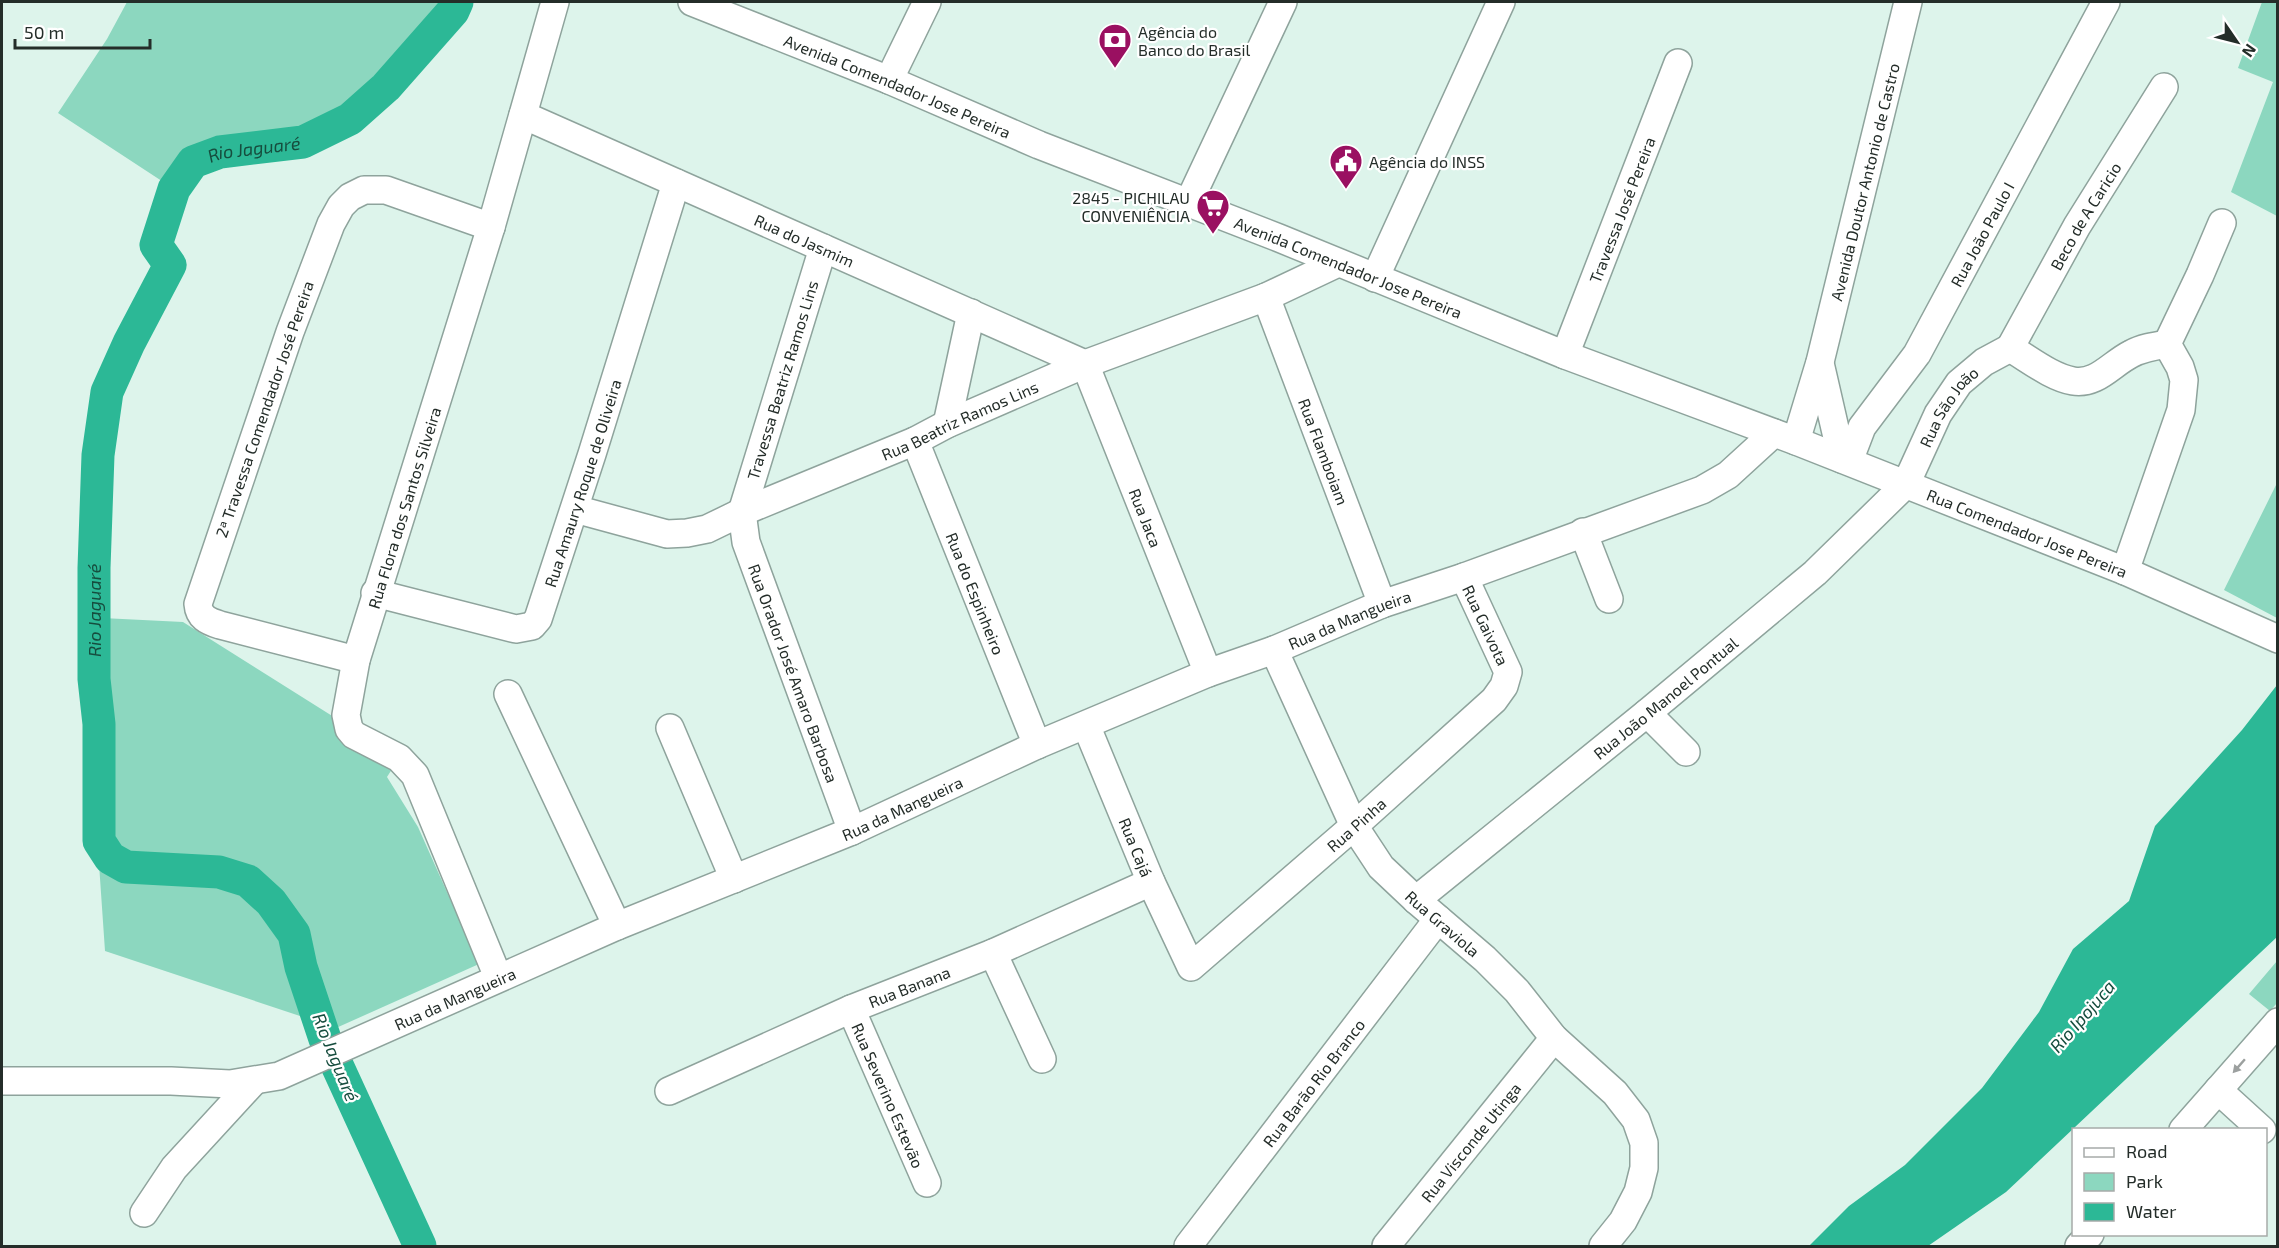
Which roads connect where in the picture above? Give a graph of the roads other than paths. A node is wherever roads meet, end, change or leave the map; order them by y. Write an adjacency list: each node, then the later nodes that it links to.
1 (555, 2): 11 (street, Rua Flora dos Santos Silveira)
2 (692, 2): 9 (street, Avenida Comendador Jose Pereira)
3 (927, 2): 9 (street)
4 (1283, 2): 13 (street)
5 (1501, 2): 18 (street)
6 (1908, 2): 24 (street, Avenida Doutor Antonio de Castro)
7 (2106, 2): 29 (street, Rua João Paulo I)
8 (1678, 63): 23 (street, Travessa José Pereira)
9 (889, 80): 13 (street, Avenida Comendador Jose Pereira)
10 (2164, 87): 22 (street, Beco de A Caricio)
11 (523, 115): 12 (street, Rua do Jasmim); 15 (street, Rua Flora dos Santos Silveira)
12 (676, 183): 16 (street, Rua do Jasmim); 31 (street, Rua Amaury Roque de Oliveira)
13 (1188, 204): 17 (street, Avenida Comendador Jose Pereira)
14 (2222, 223): 21 (street)
15 (491, 227): 36 (street, Rua Flora dos Santos Silveira); 41 (street, 2ª Travessa Comendador José Pereira)
16 (823, 248): 20 (street, Rua do Jasmim); 32 (street, Travessa Beatriz Ramos Lins)
17 (1338, 263): 18 (street, Avenida Comendador Jose Pereira); 19 (street, Rua Beatriz Ramos Lins)
18 (1375, 278): 23 (street, Avenida Comendador Jose Pereira)
19 (1266, 297): 25 (street, Rua Beatriz Ramos Lins); 38 (street, Rua Flamboiam)
20 (971, 313): 25 (street, Rua do Jasmim); 26 (street)
21 (2167, 344): 22 (street); 34 (street)
22 (2010, 348): 30 (street, Rua São João)
23 (1565, 355): 27 (street, Avenida Comendador Jose Pereira)
24 (1820, 362): 27 (street, Avenida Doutor Antonio de Castro); 29 (street, Avenida Doutor Antonio de Castro)
25 (1085, 364): 26 (street, Rua Beatriz Ramos Lins); 43 (street, Rua Jaca)
26 (947, 424): 28 (street, Rua Beatriz Ramos Lins)
27 (1785, 437): 29 (street, Rua Comendador Jose Pereira); 33 (street, Rua da Mangueira)
28 (915, 441): 32 (street, Rua Beatriz Ramos Lins); 48 (street, Rua do Espinheiro)
29 (1846, 460): 30 (street, Rua Comendador Jose Pereira)
30 (1906, 484): 34 (street, Rua Comendador Jose Pereira); 45 (street, Rua João Manoel Pontual)
31 (575, 509): 32 (street, Rua Beatriz Ramos Lins); 36 (street, Rua Amaury Roque de Oliveira)
32 (742, 512): 51 (street, Rua Orador José Amaro Barbosa)
33 (1583, 532): 35 (street, Rua da Mangueira); 37 (street)
34 (2125, 571): 39 (street, Rua Comendador Jose Pereira)
35 (1464, 577): 38 (street, Rua da Mangueira); 42 (street, Rua Gaivota)
36 (375, 593): 41 (street, Rua Flora dos Santos Silveira)
37 (1609, 599)
38 (1382, 604): 40 (street, Rua da Mangueira)
39 (2277, 639)
40 (1274, 650): 43 (street, Rua da Mangueira); 50 (street, Rua Graviola)
41 (356, 660): 59 (street, Rua Flora dos Santos Silveira)
42 (1508, 672): 50 (street, Rua Pinha)
43 (1208, 673): 46 (street, Rua da Mangueira)
44 (508, 694): 56 (street)
45 (1647, 713): 49 (street); 54 (street, Rua João Manoel Pontual)
46 (1086, 725): 48 (street, Rua da Mangueira); 53 (street, Rua Cajá)
47 (670, 728): 52 (street)
48 (1036, 745): 51 (street, Rua da Mangueira)
49 (1686, 752)
50 (1354, 826): 54 (street, Rua Graviola); 58 (street, Rua Pinha)
51 (852, 831): 52 (street, Rua da Mangueira)
52 (734, 879): 56 (street, Rua da Mangueira)
53 (1151, 882): 57 (street, Rua Banana); 58 (street, Rua Cajá)
54 (1416, 900): 55 (street, Rua Graviola)
55 (1438, 919): 62 (street, Rua Graviola); 72 (street, Rua Barão Rio Branco)
56 (617, 926): 59 (street, Rua da Mangueira)
57 (993, 953): 60 (street, Rua Banana); 63 (street)
58 (1191, 967)
59 (498, 977): 65 (street, Rua da Mangueira)
60 (851, 1009): 67 (street, Rua Banana); 70 (street, Rua Severino Estevão)
61 (2277, 1022): 66 (street, one-way to 66)
62 (1554, 1038): 73 (street, Rua Visconde Utinga); 74 (street, Rua Graviola)
63 (1042, 1059)
64 (2, 1081): 65 (street, Rua da Mangueira)
65 (254, 1081): 71 (street)
66 (2218, 1090): 68 (street); 69 (street)
67 (669, 1091)
68 (2185, 1128)
69 (2261, 1128)
70 (927, 1183)
71 (144, 1214)
72 (1188, 1246)
73 (1386, 1246)
74 (1603, 1246)

